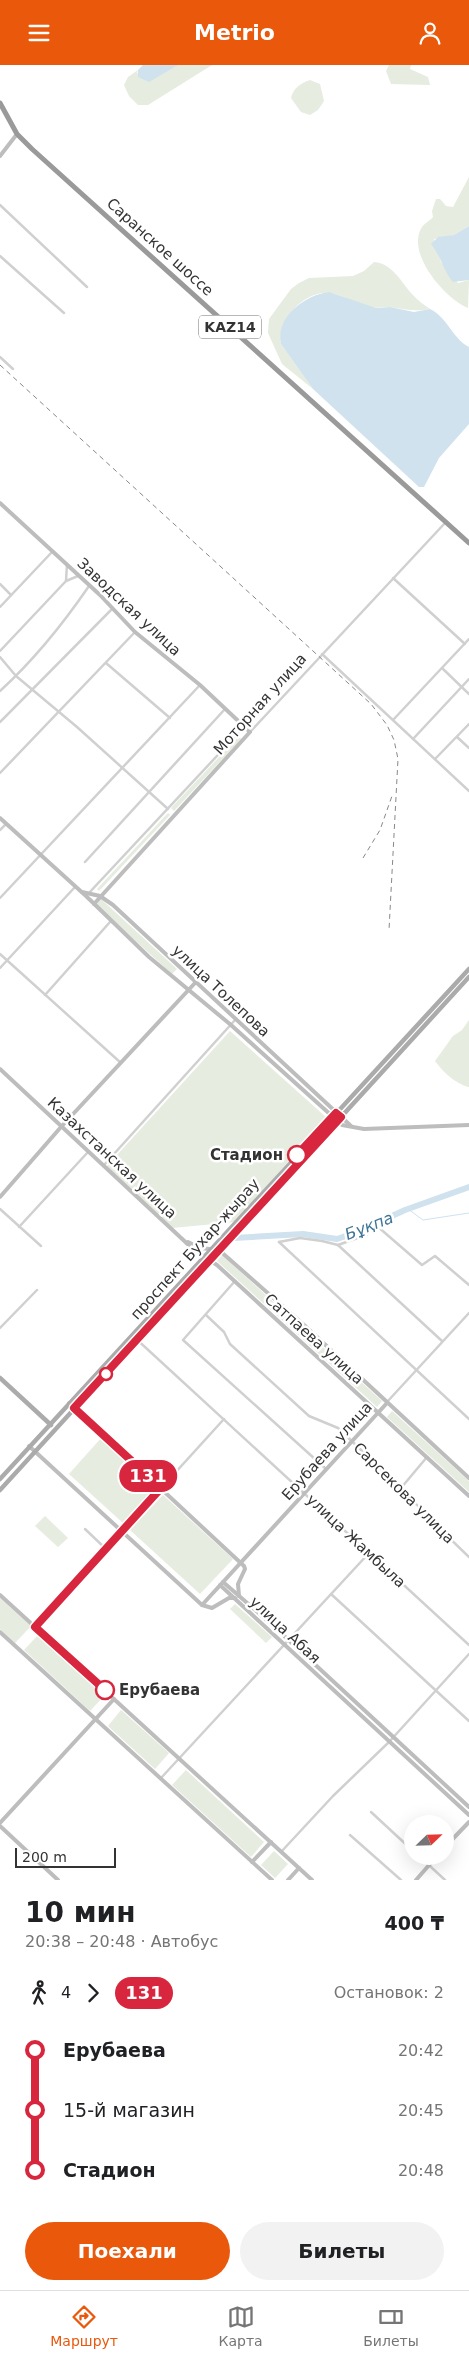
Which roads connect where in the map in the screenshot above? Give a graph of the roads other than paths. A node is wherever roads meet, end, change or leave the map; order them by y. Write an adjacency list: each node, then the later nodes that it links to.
1 (0, 103): 2 (highway, Саранское шоссе / KAZ14)
2 (17, 134): 3 (main road); 11 (highway, Саранское шоссе / KAZ14)
3 (0, 156)
4 (0, 205): 6 (street)
5 (0, 256): 7 (street)
6 (87, 287)
7 (64, 313)
8 (0, 357): 9 (street)
9 (13, 369)
10 (0, 503): 13 (main road, Заводская улица)
11 (446, 522): 12 (highway, Саранское шоссе / KAZ14); 16 (street, Моторная улица)
12 (469, 543)
13 (53, 551): 14 (main road, Заводская улица); 20 (street)
14 (67, 564): 15 (main road, Заводская улица); 17 (street)
15 (79, 575): 17 (street); 19 (main road, Заводская улица)
16 (393, 578): 25 (street); 27 (street, Моторная улица)
17 (66, 581): 26 (street)
18 (0, 585): 20 (street)
19 (90, 585): 22 (main road, Заводская улица); 31 (street)
20 (11, 595): 21 (street)
21 (0, 607)
22 (112, 609): 23 (main road, Заводская улица); 35 (street)
23 (135, 631): 29 (street); 33 (main road, Заводская улица)
24 (469, 639): 25 (street)
25 (465, 644): 30 (street)
26 (0, 651)
27 (322, 654): 41 (street); 45 (street, Моторная улица)
28 (0, 657): 31 (street)
29 (106, 663): 39 (street); 40 (street)
30 (442, 668): 34 (street); 41 (street)
31 (16, 676): 35 (street); 36 (street)
32 (469, 679): 34 (street)
33 (200, 685): 38 (main road, Заводская улица); 40 (street)
34 (462, 687): 37 (street); 47 (street)
35 (32, 688): 39 (street); 42 (street)
36 (0, 691)
37 (469, 694)
38 (225, 709): 44 (main road, Заводская улица); 53 (street)
39 (60, 712): 50 (street); 51 (street)
40 (170, 718): 50 (street)
41 (393, 720): 47 (street)
42 (0, 723)
43 (469, 724): 46 (street)
44 (244, 727): 45 (main road, Заводская улица); 54 (street, Моторная улица)
45 (250, 732): 64 (main road, Моторная улица)
46 (457, 737): 48 (street); 49 (street)
47 (413, 739): 49 (street)
48 (469, 748)
49 (435, 759): 52 (street)
50 (123, 769): 53 (street); 58 (street)
51 (0, 773)
52 (469, 791)
53 (149, 792): 54 (street); 59 (street)
54 (168, 809): 62 (street, Моторная улица)
55 (0, 818): 56 (main road, улица Толепова)
56 (6, 823): 57 (street); 58 (main road, улица Толепова)
57 (0, 830)
58 (41, 855): 60 (main road, улица Толепова); 65 (street)
59 (85, 862)
60 (75, 886): 61 (main road, улица Толепова); 69 (street)
61 (81, 892): 62 (main road, улица Толепова); 63 (main road, улица Толепова)
62 (90, 893): 63 (street, Моторная улица); 64 (main road, улица Толепова)
63 (86, 896): 66 (main road, улица Толепова)
64 (100, 896): 66 (main road, Моторная улица); 73 (main road, улица Толепова)
65 (0, 898)
66 (94, 904): 67 (main road, улица Толепова)
67 (110, 922): 74 (main road, улица Толепова); 75 (street)
68 (0, 954): 69 (street)
69 (8, 960): 70 (street); 75 (street)
70 (0, 968)
71 (469, 969): 76 (main road, проспект Бухар-жырау)
72 (469, 977): 76 (main road, проспект Бухар-жырау)
73 (195, 983): 74 (main road); 77 (main road, улица Толепова)
74 (188, 990): 78 (main road, улица Толепова); 79 (main road)
75 (45, 995): 79 (street)
76 (441, 1003): 81 (main road, проспект Бухар-жырау); 82 (main road, проспект Бухар-жырау)
77 (235, 1020): 78 (street); 81 (main road, улица Толепова)
78 (231, 1025): 81 (main road, улица Толепова); 86 (street)
79 (121, 1064): 84 (main road)
80 (0, 1069): 84 (main road, Казахстанская улица)
81 (334, 1115): 82 (main road, улица Толепова); 93 (main road, проспект Бухар-жырау)
82 (339, 1119): 83 (main road, улица Толепова); 94 (main road, проспект Бухар-жырау)
83 (469, 1125)
84 (61, 1127): 85 (main road, Казахстанская улица); 87 (main road)
85 (88, 1152): 86 (main road, Казахстанская улица); 89 (street)
86 (102, 1166): 90 (main road, Казахстанская улица)
87 (0, 1197)
88 (0, 1209): 89 (street)
89 (19, 1227): 92 (street)
90 (184, 1239): 93 (main road, Сатпаева улица); 95 (main road, Казахстанская улица)
91 (338, 1245): 98 (street); 104 (street); 105 (street)
92 (40, 1246)
93 (213, 1248): 94 (main road, Сатпаева улица); 95 (main road, проспект Бухар-жырау)
94 (219, 1251): 96 (main road, проспект Бухар-жырау); 108 (main road, Сатпаева улица)
95 (204, 1258): 96 (main road, Казахстанская улица); 103 (main road, проспект Бухар-жырау)
96 (209, 1261): 97 (main road, Сатпаева улица); 103 (main road, проспект Бухар-жырау)
97 (235, 1281): 101 (street); 110 (main road, Сатпаева улица)
98 (469, 1285)
99 (37, 1290): 102 (street)
100 (469, 1313): 104 (street, Ерубаева улица)
101 (206, 1315): 115 (street, Сарсекова улица); 119 (street)
102 (0, 1328)
103 (135, 1338): 107 (main road, проспект Бухар-жырау); 109 (main road, проспект Бухар-жырау); 111 (street, улица Жамбыла)
104 (442, 1341): 105 (street, Ерубаева улица)
105 (414, 1370): 108 (street, Ерубаева улица); 112 (street)
106 (0, 1378): 113 (main road)
107 (69, 1403): 109 (main road); 113 (main road, проспект Бухар-жырау)
108 (386, 1403): 110 (main road, Ерубаева улица); 120 (main road, Сатпаева улица)
109 (74, 1408): 114 (main road, проспект Бухар-жырау); 122 (main road)
110 (378, 1412): 115 (main road, Ерубаева улица); 118 (main road, Сатпаева улица)
111 (224, 1419): 122 (street); 125 (street, улица Жамбыла)
112 (469, 1419)
113 (49, 1424): 114 (main road); 116 (main road, проспект Бухар-жырау)
114 (55, 1429): 117 (main road, проспект Бухар-жырау)
115 (352, 1441): 119 (main road, Ерубаева улица); 123 (street, Сарсекова улица)
116 (29, 1446): 117 (main road); 121 (main road, проспект Бухар-жырау)
117 (35, 1451): 124 (main road, проспект Бухар-жырау); 128 (main road)
118 (427, 1457): 123 (street); 126 (main road, Сатпаева улица)
119 (326, 1469): 125 (main road, Ерубаева улица)
120 (469, 1478)
121 (0, 1479)
122 (161, 1488): 128 (street); 132 (main road)
123 (401, 1488): 131 (street, Сарсекова улица)
124 (0, 1489)
125 (305, 1493): 130 (street, улица Жамбыла); 132 (main road, Ерубаева улица)
126 (469, 1496)
127 (85, 1529): 129 (street)
128 (123, 1530): 129 (street); 137 (main road)
129 (106, 1549): 138 (street)
130 (369, 1553): 135 (street); 142 (street, улица Жамбыла)
131 (469, 1557)
132 (242, 1562): 133 (main road, Ерубаева улица); 136 (main road, улица Абая)
133 (222, 1584): 136 (main road); 137 (main road, Ерубаева улица)
134 (0, 1595): 138 (main road)
135 (331, 1595): 140 (street); 144 (street)
136 (237, 1597): 137 (main road, улица Абая); 140 (main road, улица Абая); 141 (main road, улица Абая)
137 (202, 1605)
138 (35, 1627): 145 (main road)
139 (0, 1633): 146 (main road)
140 (289, 1640): 141 (street); 148 (main road, улица Абая)
141 (284, 1645): 149 (main road, улица Абая); 150 (street)
142 (469, 1645)
143 (469, 1654): 144 (street)
144 (436, 1690): 147 (street); 148 (street)
145 (114, 1699): 146 (main road); 150 (main road)
146 (95, 1719): 151 (main road); 156 (main road)
147 (469, 1721)
148 (393, 1737): 149 (street); 152 (main road, улица Абая)
149 (389, 1742): 154 (main road, улица Абая); 161 (street)
150 (179, 1758): 151 (street); 159 (main road)
151 (160, 1779): 162 (main road)
152 (469, 1807)
153 (371, 1812): 160 (street)
154 (469, 1815)
155 (469, 1822): 158 (main road)
156 (0, 1825): 165 (main road)
157 (350, 1835): 169 (street)
158 (454, 1838)
159 (271, 1842): 161 (main road); 162 (main road)
160 (404, 1843)
161 (281, 1852): 164 (main road)
162 (252, 1862): 166 (main road)
163 (429, 1865): 170 (main road); 171 (street)
164 (299, 1868): 167 (main road); 168 (main road)
165 (58, 1880)
166 (272, 1880)
167 (288, 1880)
168 (312, 1880)
169 (401, 1880)
170 (416, 1880)
171 (445, 1880)

